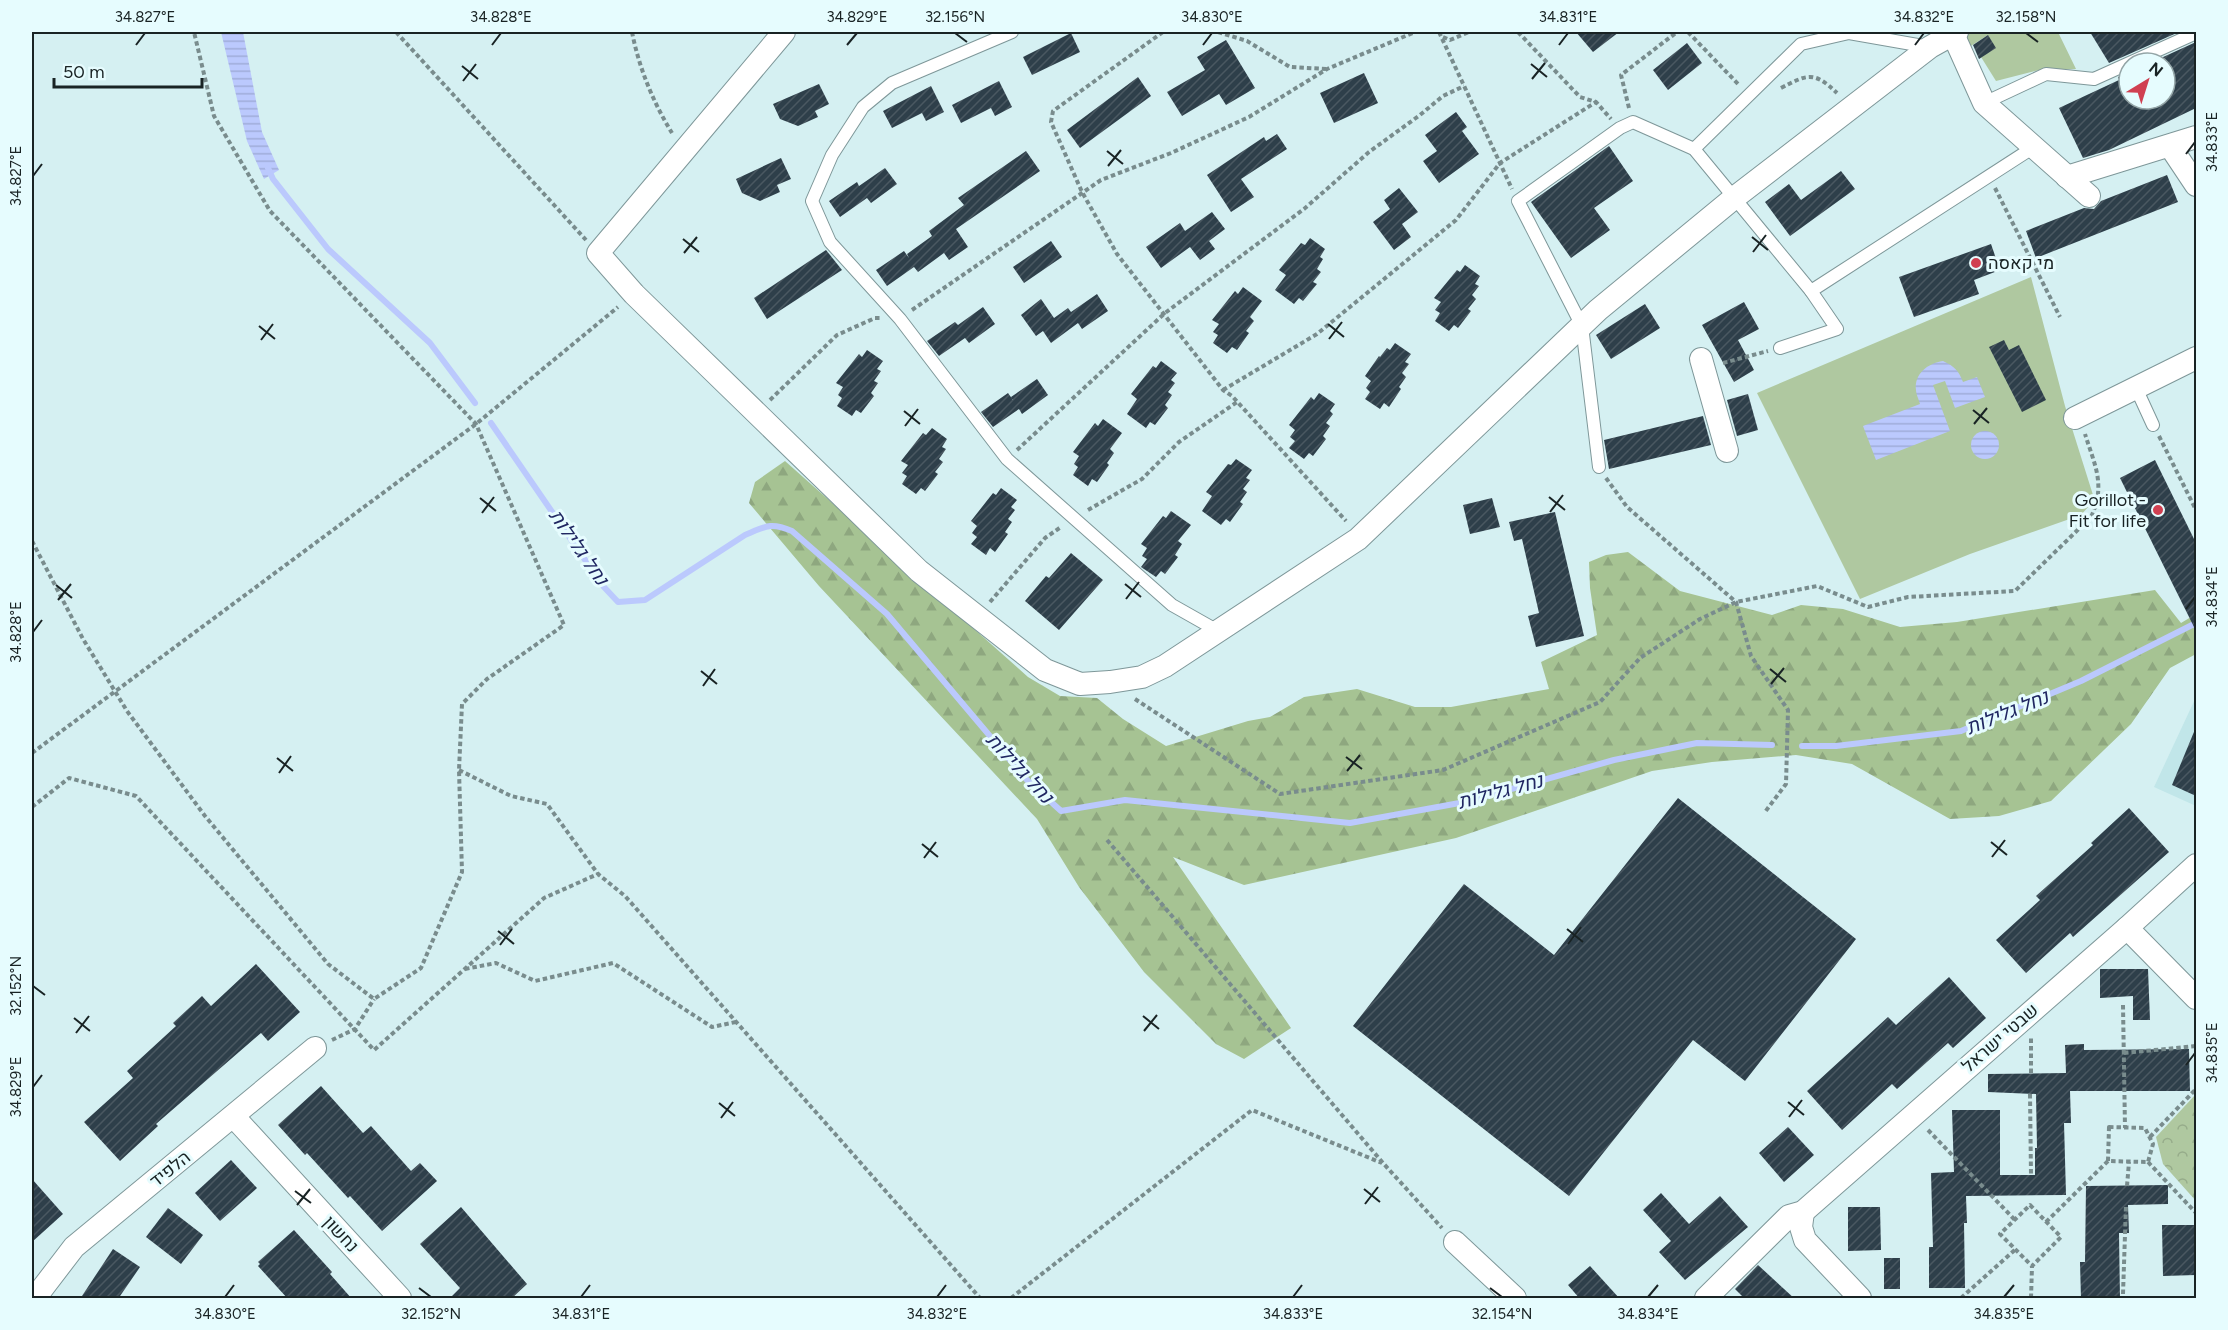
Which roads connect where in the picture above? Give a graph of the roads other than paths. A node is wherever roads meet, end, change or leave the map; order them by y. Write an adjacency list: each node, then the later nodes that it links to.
1 (784, 32): 25 (street)
2 (1012, 32): 25 (lane)
3 (1955, 33): 5 (street); 6 (street)
4 (2196, 33): 6 (lane)
5 (1930, 47): 10 (lane); 14 (street)
6 (1984, 103): 9 (street)
7 (2196, 138): 8 (street)
8 (2170, 146): 11 (street); 12 (street)
9 (2034, 147): 11 (street); 15 (lane)
10 (1694, 149): 14 (lane); 16 (lane)
11 (2067, 177): 13 (street)
12 (2196, 185)
13 (2089, 196)
14 (1734, 198): 15 (lane); 16 (street)
15 (1810, 291): 17 (lane)
16 (1582, 326): 24 (lane); 25 (street)
17 (1780, 348)
18 (2196, 358): 20 (street)
19 (1702, 363): 23 (street)
20 (2136, 388): 21 (street); 22 (lane)
21 (2077, 417)
22 (2153, 425)
23 (1726, 451)
24 (1599, 467)
25 (1218, 631)
26 (2196, 864): 27 (street, שבטי ישראל)
27 (2127, 928): 28 (street); 31 (street, שבטי ישראל)
28 (2196, 998)
29 (315, 1048): 30 (street, הלפיד)
30 (234, 1117): 33 (street, הלפיד); 34 (street, נחשון)
31 (1803, 1212): 36 (street, שבטי ישראל); 37 (street)
32 (1455, 1242): 35 (street)
33 (35, 1299)
34 (400, 1299)
35 (1515, 1299)
36 (1706, 1299)
37 (1860, 1299)

